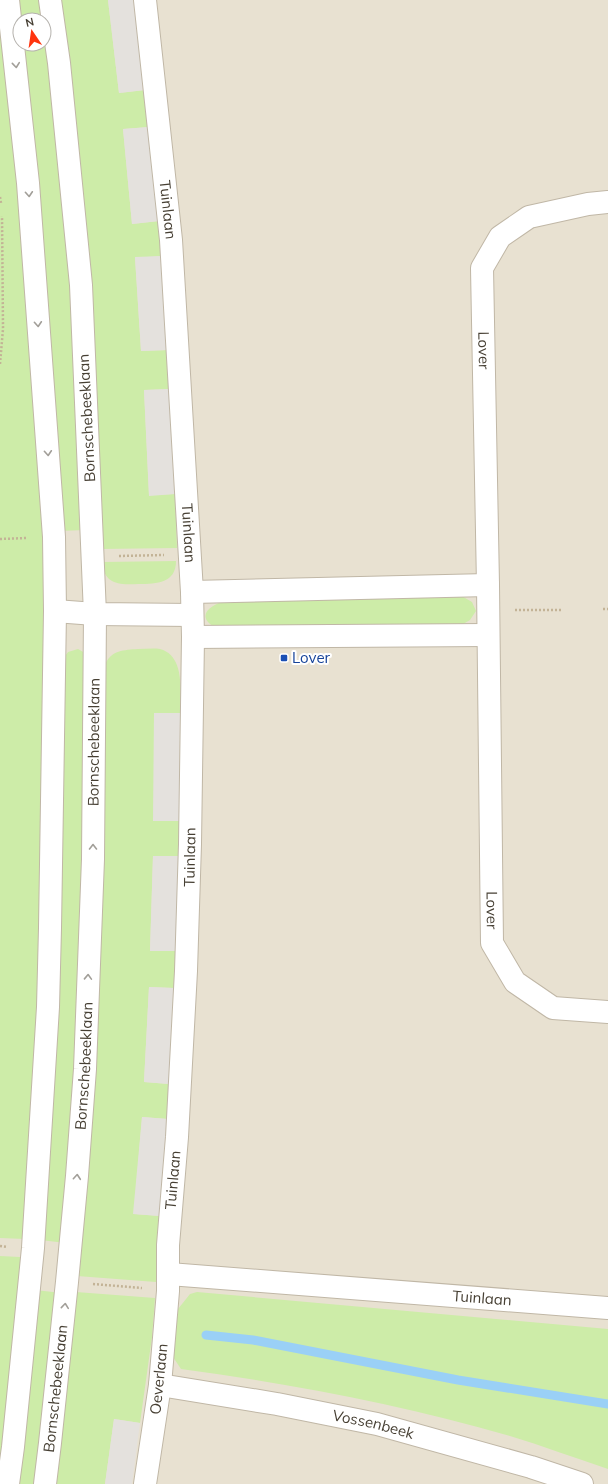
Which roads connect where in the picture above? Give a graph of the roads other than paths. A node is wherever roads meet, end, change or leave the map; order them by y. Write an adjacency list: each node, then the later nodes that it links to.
1 (8, 0): 7 (street, one-way to 7)
2 (50, 0): 8 (street, Bornschebeeklaan)
3 (145, 0): 6 (street, Tuinlaan)
4 (608, 202): 5 (street, Lover)
5 (488, 585): 6 (street); 10 (street, Lover)
6 (192, 592): 9 (street, Tuinlaan)
7 (55, 611): 8 (street); 16 (street)
8 (95, 614): 9 (street); 17 (street, Bornschebeeklaan, one-way to 8)
9 (192, 615): 11 (street, Tuinlaan)
10 (488, 635): 11 (street); 12 (street, Lover)
11 (192, 637): 13 (street, Tuinlaan)
12 (608, 1012)
13 (169, 1274): 14 (street, Tuinlaan); 15 (street, Oeverlaan)
14 (608, 1308)
15 (160, 1385): 18 (street, Oeverlaan); 19 (street, Vossenbeek)
16 (8, 1484)
17 (45, 1484)
18 (145, 1484)
19 (582, 1484)

